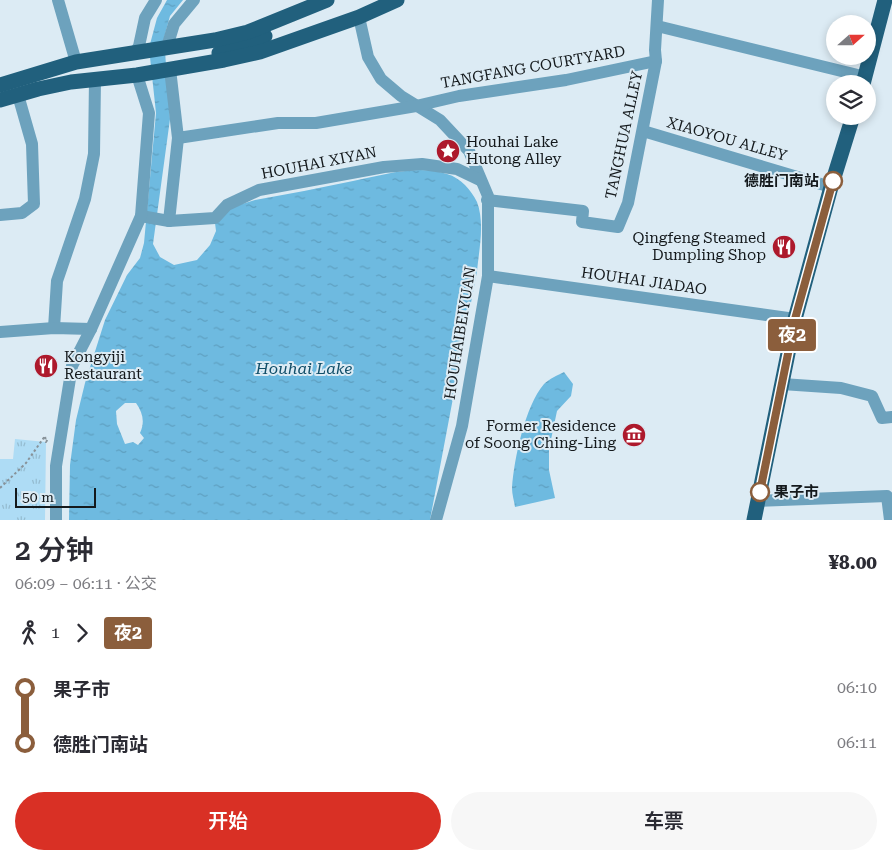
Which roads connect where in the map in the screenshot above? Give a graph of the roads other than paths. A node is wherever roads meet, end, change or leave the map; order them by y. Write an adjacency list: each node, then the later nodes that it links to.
1 (58, 0): 12 (street)
2 (156, 0): 13 (street)
3 (194, 0): 10 (street)
4 (397, 0): 8 (main road)
5 (658, 0): 9 (street, TANGHUA ALLEY)
6 (885, 0): 17 (main road)
7 (321, 3): 10 (main road); 14 (main road)
8 (359, 17): 14 (main road); 22 (street)
9 (657, 26): 11 (street, TANGHUA ALLEY); 16 (street)
10 (167, 47): 13 (main road)
11 (656, 61): 22 (street, TANGFANG COURTYARD); 24 (street, TANGHUA ALLEY)
12 (76, 62): 13 (main road); 15 (main road)
13 (136, 66): 14 (main road); 15 (main road); 18 (main road); 30 (street)
14 (170, 66): 25 (street)
15 (32, 75): 19 (main road)
16 (845, 75)
17 (865, 75)
18 (95, 79): 20 (main road); 34 (street)
19 (0, 85)
20 (18, 95): 21 (main road); 29 (street)
21 (0, 100)
22 (416, 106): 25 (street, TANGFANG COURTYARD); 26 (street, HOUHAIBEIYUAN)
23 (850, 125): 27 (main road)
24 (642, 131): 27 (street, XIAOYOU ALLEY); 28 (street, TANGHUA ALLEY)
25 (178, 138): 31 (street)
26 (480, 180): 28 (street, HOUHAIBEIYUAN); 31 (street, HOUHAI XIYAN)
27 (831, 187): 33 (main road)
28 (487, 200): 32 (street, HOUHAIBEIYUAN)
29 (0, 215)
30 (141, 216): 31 (street, HOUHAI XIYAN); 35 (street)
31 (169, 221)
32 (488, 276): 33 (street, HOUHAI JIADAO); 41 (street, HOUHAIBEIYUAN)
33 (795, 319): 37 (main road)
34 (54, 328): 35 (street); 36 (street)
35 (91, 329): 40 (street)
36 (0, 332)
37 (782, 384): 38 (street); 39 (main road)
38 (892, 417)
39 (758, 501): 42 (main road); 43 (street)
40 (56, 520)
41 (436, 520)
42 (754, 520)
43 (890, 520)

